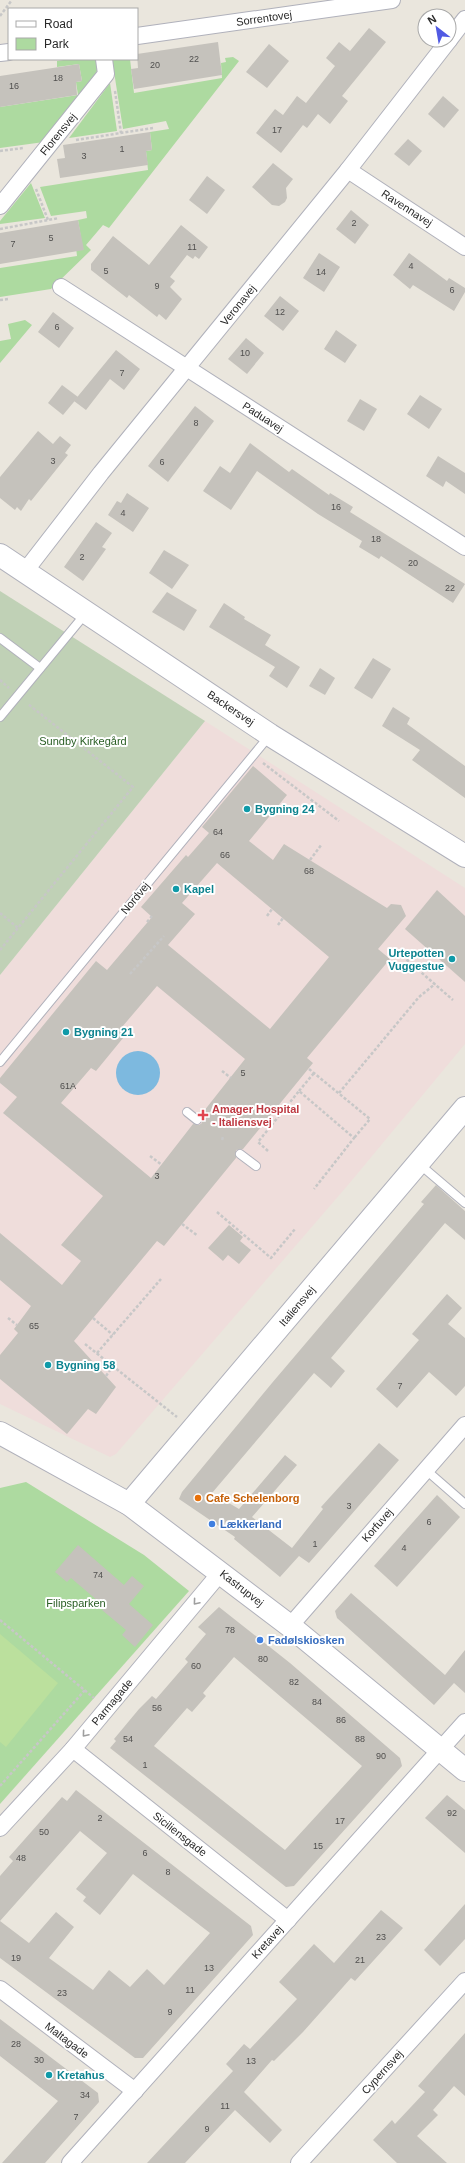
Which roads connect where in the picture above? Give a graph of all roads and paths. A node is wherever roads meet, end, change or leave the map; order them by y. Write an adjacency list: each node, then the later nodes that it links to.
1 (12, 0): 3 (path)
2 (392, 0): 6 (street, Sorrentovej)
3 (0, 16)
4 (465, 19): 5 (street, Veronavej)
5 (457, 30)
6 (138, 36)
7 (443, 48): 13 (street, Veronavej)
8 (105, 66): 10 (path); 11 (street, Florensvej)
9 (153, 128): 10 (path)
10 (121, 133): 11 (path)
11 (50, 144): 12 (street, Florensvej)
12 (29, 170): 14 (street, Florensvej); 16 (path)
13 (348, 170): 18 (street, Ravennavej); 22 (street, Veronavej)
14 (0, 206)
15 (59, 218): 16 (path)
16 (48, 220): 17 (path)
17 (0, 229)
18 (465, 247)
19 (61, 287): 22 (street, Paduavej)
20 (9, 299): 21 (path)
21 (0, 300)
22 (187, 367): 23 (street, Paduavej); 25 (street, Veronavej)
23 (465, 547)
24 (0, 555): 25 (street, Backersvej)
25 (26, 570): 26 (street, Backersvej)
26 (86, 612): 28 (lane); 32 (street, Backersvej)
27 (0, 638): 28 (lane)
28 (40, 668): 30 (lane)
29 (0, 680): 30 (path)
30 (18, 695): 31 (lane); 45 (path)
31 (0, 717)
32 (270, 735): 33 (lane, Nordvej); 36 (street, Backersvej)
33 (253, 755): 34 (path); 52 (lane, Nordvej)
34 (339, 821)
35 (322, 844): 37 (path)
36 (465, 856)
37 (310, 860)
38 (272, 909): 41 (path)
39 (0, 913): 45 (path)
40 (152, 916): 43 (path)
41 (267, 916)
42 (283, 918): 44 (path)
43 (147, 922)
44 (278, 925)
45 (18, 928): 47 (path)
46 (164, 936): 49 (path)
47 (0, 950)
48 (399, 953): 50 (path)
49 (130, 974)
50 (435, 984): 51 (path); 58 (path)
51 (453, 1000)
52 (0, 1062)
53 (309, 1069): 55 (path)
54 (222, 1071): 56 (path)
55 (314, 1073): 57 (path); 58 (path)
56 (231, 1078)
57 (299, 1091): 62 (path); 63 (path)
58 (339, 1093): 62 (path)
59 (465, 1108): 66 (street, Italiensvej)
60 (187, 1112): 61 (lane)
61 (197, 1120)
62 (354, 1138): 69 (path)
63 (268, 1151)
64 (240, 1154): 68 (lane)
65 (150, 1156): 67 (path)
66 (418, 1163): 70 (lane); 85 (street, Italiensvej)
67 (162, 1165)
68 (256, 1166)
69 (314, 1189)
70 (465, 1203)
71 (217, 1212): 73 (path)
72 (182, 1224): 74 (path)
73 (295, 1229)
74 (198, 1236)
75 (161, 1279): 79 (path)
76 (8, 1318): 78 (path)
77 (93, 1318): 79 (path)
78 (17, 1325)
79 (113, 1335): 81 (path)
80 (85, 1344): 81 (path)
81 (97, 1353): 82 (path)
82 (113, 1366): 83 (path); 85 (path)
83 (106, 1376)
84 (465, 1425): 87 (street, Korfuvej)
85 (192, 1429): 88 (street, Italiensvej)
86 (0, 1433): 88 (street, Kastrupvej)
87 (426, 1470): 89 (lane); 92 (street, Korfuvej)
88 (129, 1504): 90 (street, Kastrupvej)
89 (465, 1504)
90 (221, 1572): 92 (street, Kastrupvej); 94 (street, Parmagade, one-way to 94)
91 (0, 1620): 93 (path)
92 (290, 1626): 97 (street, Kastrupvej)
93 (85, 1690): 94 (path); 99 (path)
94 (107, 1708): 96 (street, Parmagade, one-way to 96)
95 (465, 1722): 97 (street, Kretavej)
96 (72, 1749): 100 (street, Parmagade); 101 (street, Siciliensgade)
97 (441, 1749): 98 (street, Kastrupvej); 101 (street, Kretavej)
98 (465, 1770)
99 (0, 1786)
100 (0, 1828)
101 (288, 1920): 104 (street, Kretavej)
102 (465, 1981): 106 (street, Cypernsvej)
103 (0, 1989): 104 (street, Maltagade)
104 (135, 2091): 105 (street, Kretavej)
105 (70, 2163)
106 (299, 2163)

